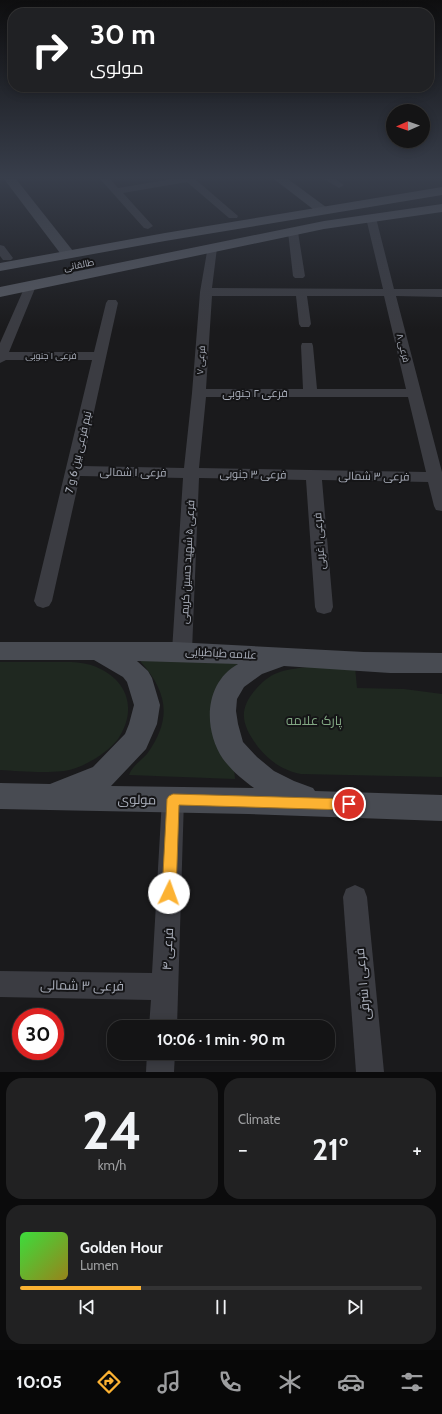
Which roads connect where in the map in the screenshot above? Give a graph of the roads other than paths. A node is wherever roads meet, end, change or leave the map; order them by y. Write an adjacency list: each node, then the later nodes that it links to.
1 (49, 229): 9 (street)
2 (213, 229): 9 (main road, طالقانی)
3 (264, 229): 12 (main road, طالقانی)
4 (310, 229): 6 (main road)
5 (374, 229): 17 (street, فرعی ۸)
6 (293, 232): 8 (main road); 11 (street)
7 (0, 248): 10 (street)
8 (212, 248): 13 (main road); 15 (street, فرعی ۷)
9 (68, 254): 10 (main road, طالقانی)
10 (4, 263)
11 (299, 276)
12 (0, 280)
13 (30, 286): 14 (main road); 23 (street)
14 (0, 292)
15 (206, 292): 16 (street); 24 (street, فرعی ۷)
16 (301, 292): 17 (street); 20 (street)
17 (388, 292): 18 (street); 26 (street, فرعی ۸)
18 (442, 293)
19 (112, 303): 22 (street, نیم فرعی بین 6 و 7)
20 (305, 324)
21 (307, 346): 25 (street)
22 (100, 356): 23 (street, فرعی ۱ جنوبی); 27 (street, نیم فرعی بین 6 و 7)
23 (1, 358)
24 (199, 393): 25 (street, فرعی ۲ جنوبی); 28 (street, فرعی ۷)
25 (310, 393): 26 (street, فرعی ۲ جنوبی)
26 (414, 393): 30 (street, فرعی ۸)
27 (74, 471): 28 (street, فرعی ۱ شمالی); 32 (street, نیم فرعی بین 6 و 7)
28 (192, 473): 29 (street, فرعی ۳ جنوبی); 36 (street, فرعی ۵ شهید حسین کریمی)
29 (314, 475): 30 (street, فرعی ۳ شمالی); 33 (street, فرعی ۱ غربی)
30 (438, 477): 31 (street, فرعی ۸)
31 (442, 506)
32 (43, 601)
33 (324, 607)
34 (0, 651): 35 (street, علامه طباطبایی)
35 (96, 651): 36 (street, علامه طباطبایی); 40 (street)
36 (182, 651): 37 (street, علامه طباطبایی)
37 (290, 656): 38 (street, علامه طباطبایی); 42 (street)
38 (442, 663)
39 (0, 796): 40 (street, مولوی)
40 (52, 797): 41 (street, مولوی)
41 (173, 799): 42 (street, مولوی); 46 (street, فرعی ۴)
42 (334, 804): 43 (street, مولوی)
43 (442, 808)
44 (355, 897): 50 (street, فرعی ۱ شرقی)
45 (0, 984): 46 (street, فرعی ۳ شمالی)
46 (165, 987): 47 (street, فرعی ۴)
47 (163, 1020)
48 (161, 1060): 49 (street)
49 (160, 1072)
50 (370, 1072)

